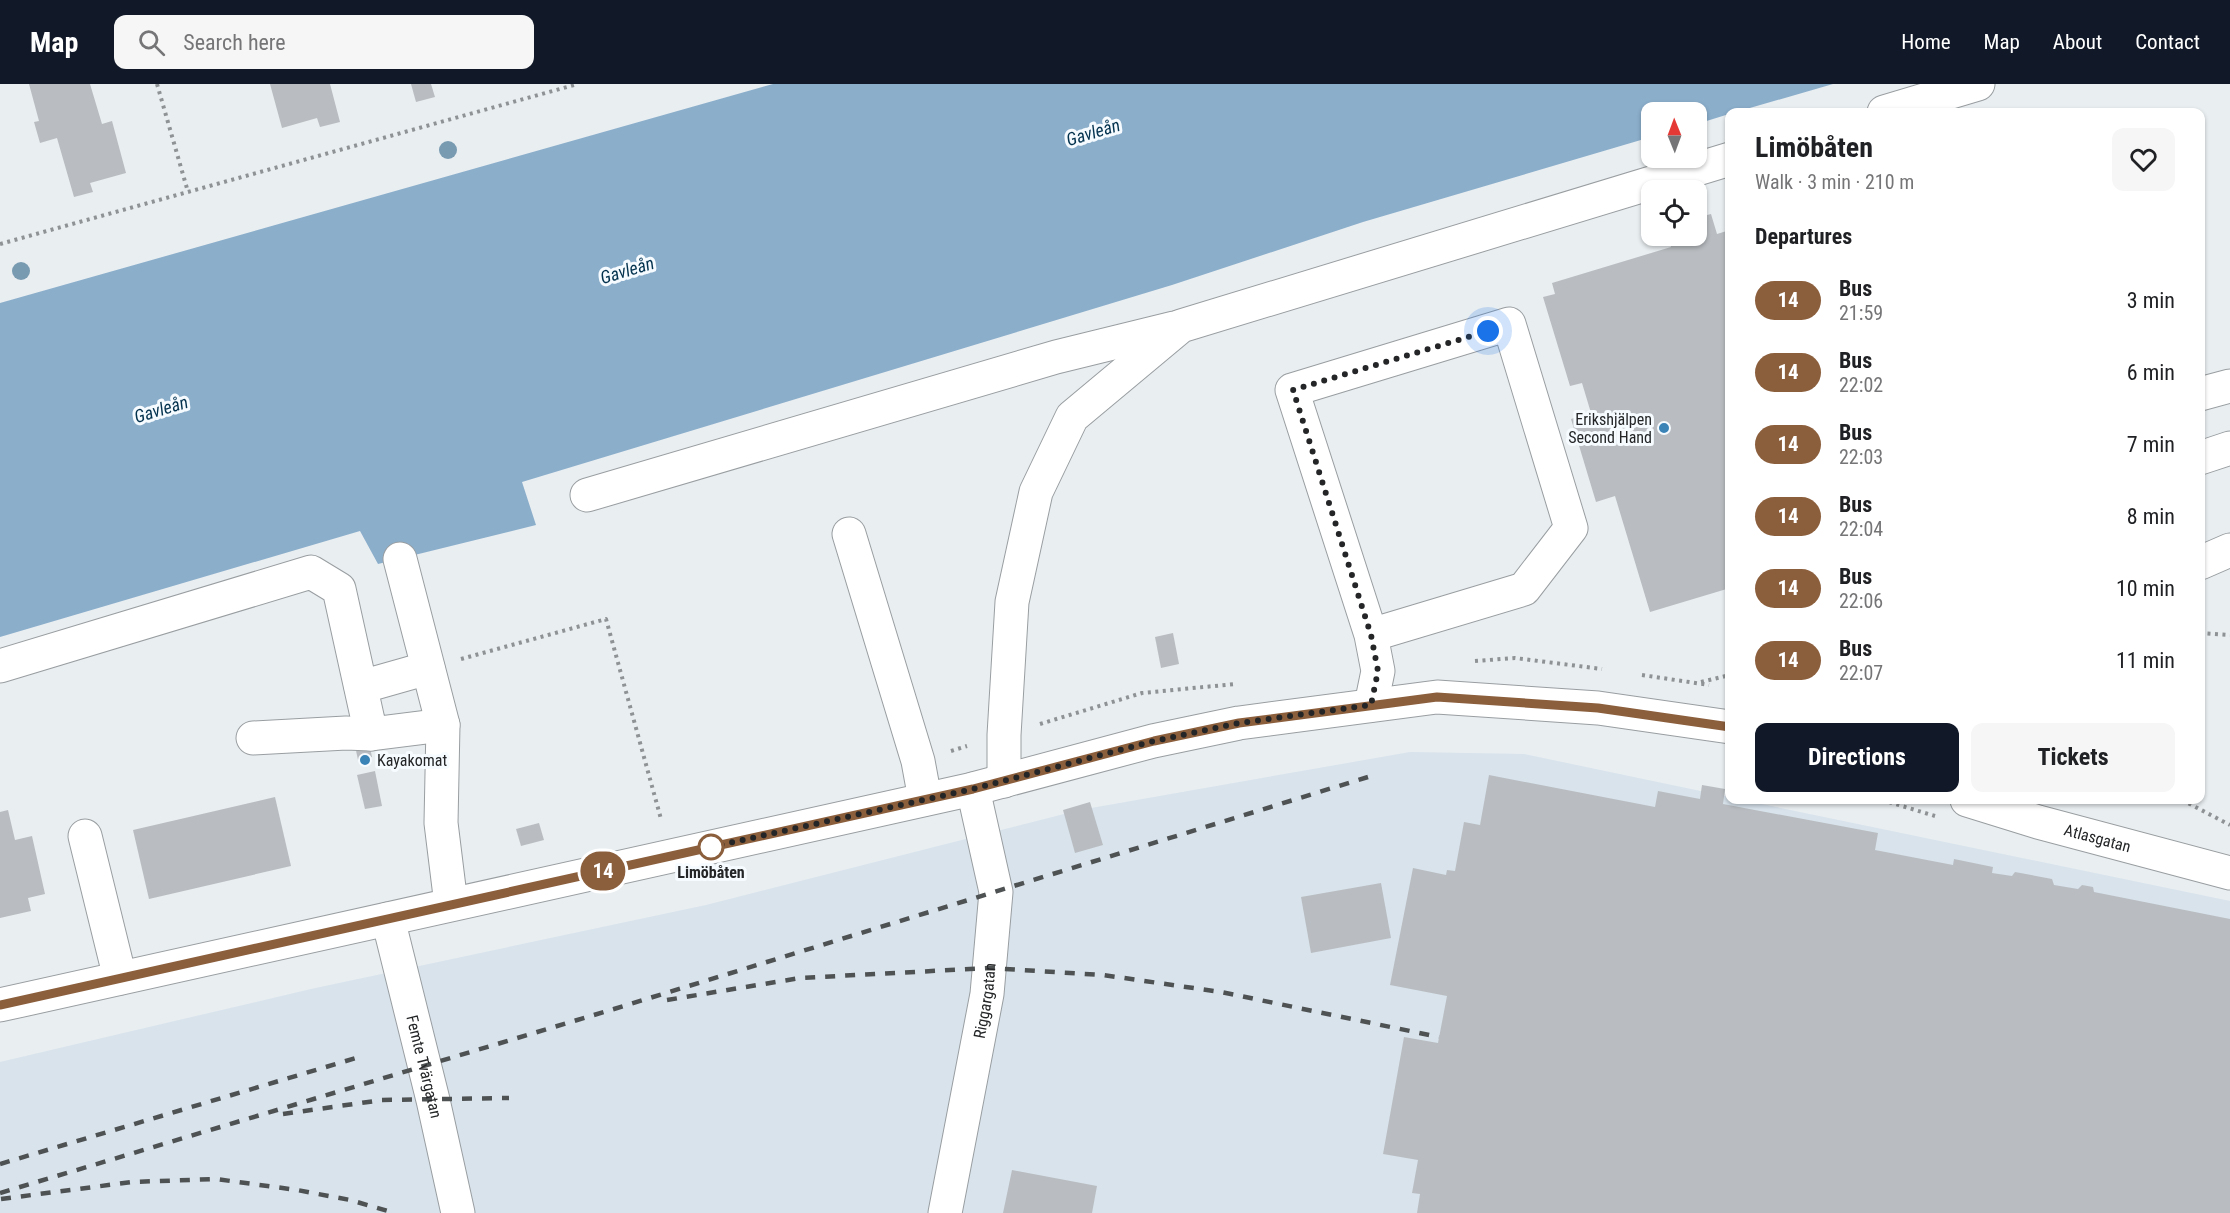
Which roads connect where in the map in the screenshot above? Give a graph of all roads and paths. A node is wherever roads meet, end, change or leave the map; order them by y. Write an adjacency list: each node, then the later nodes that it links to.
1 (156, 84): 6 (path)
2 (578, 84): 6 (path)
3 (1978, 84): 4 (street)
4 (1897, 108)
5 (1725, 161): 8 (street)
6 (188, 192): 7 (path)
7 (0, 244)
8 (1181, 326): 13 (street); 31 (street, Riggargatan)
9 (2230, 386): 10 (street)
10 (2205, 393)
11 (2230, 448): 12 (street)
12 (2205, 456)
13 (587, 495)
14 (849, 534): 32 (street)
15 (2230, 550): 17 (street)
16 (400, 559): 22 (street)
17 (2205, 561)
18 (2205, 633): 20 (path)
19 (1371, 635): 19 (street); 26 (street)
20 (2230, 635)
21 (0, 666): 25 (street)
22 (428, 668): 25 (street); 27 (street); 36 (path)
23 (1725, 676): 24 (path)
24 (1700, 683)
25 (361, 687): 29 (street)
26 (1371, 705): 28 (street); 31 (street)
27 (443, 725): 29 (street); 40 (street)
28 (1725, 726)
29 (371, 734): 30 (street)
30 (253, 738)
31 (989, 785): 32 (street); 45 (street, Riggargatan)
32 (925, 800): 40 (street)
33 (1994, 804): 35 (street, Atlasgatan)
34 (2190, 804): 37 (path)
35 (2041, 811): 39 (street, Atlasgatan)
36 (661, 819)
37 (2230, 825)
38 (85, 836): 42 (street)
39 (2230, 873)
40 (451, 904): 41 (street)
41 (388, 919): 42 (street); 44 (street, Femte Tvärgatan)
42 (120, 978): 43 (street)
43 (0, 1005)
44 (458, 1213)
45 (945, 1213)

